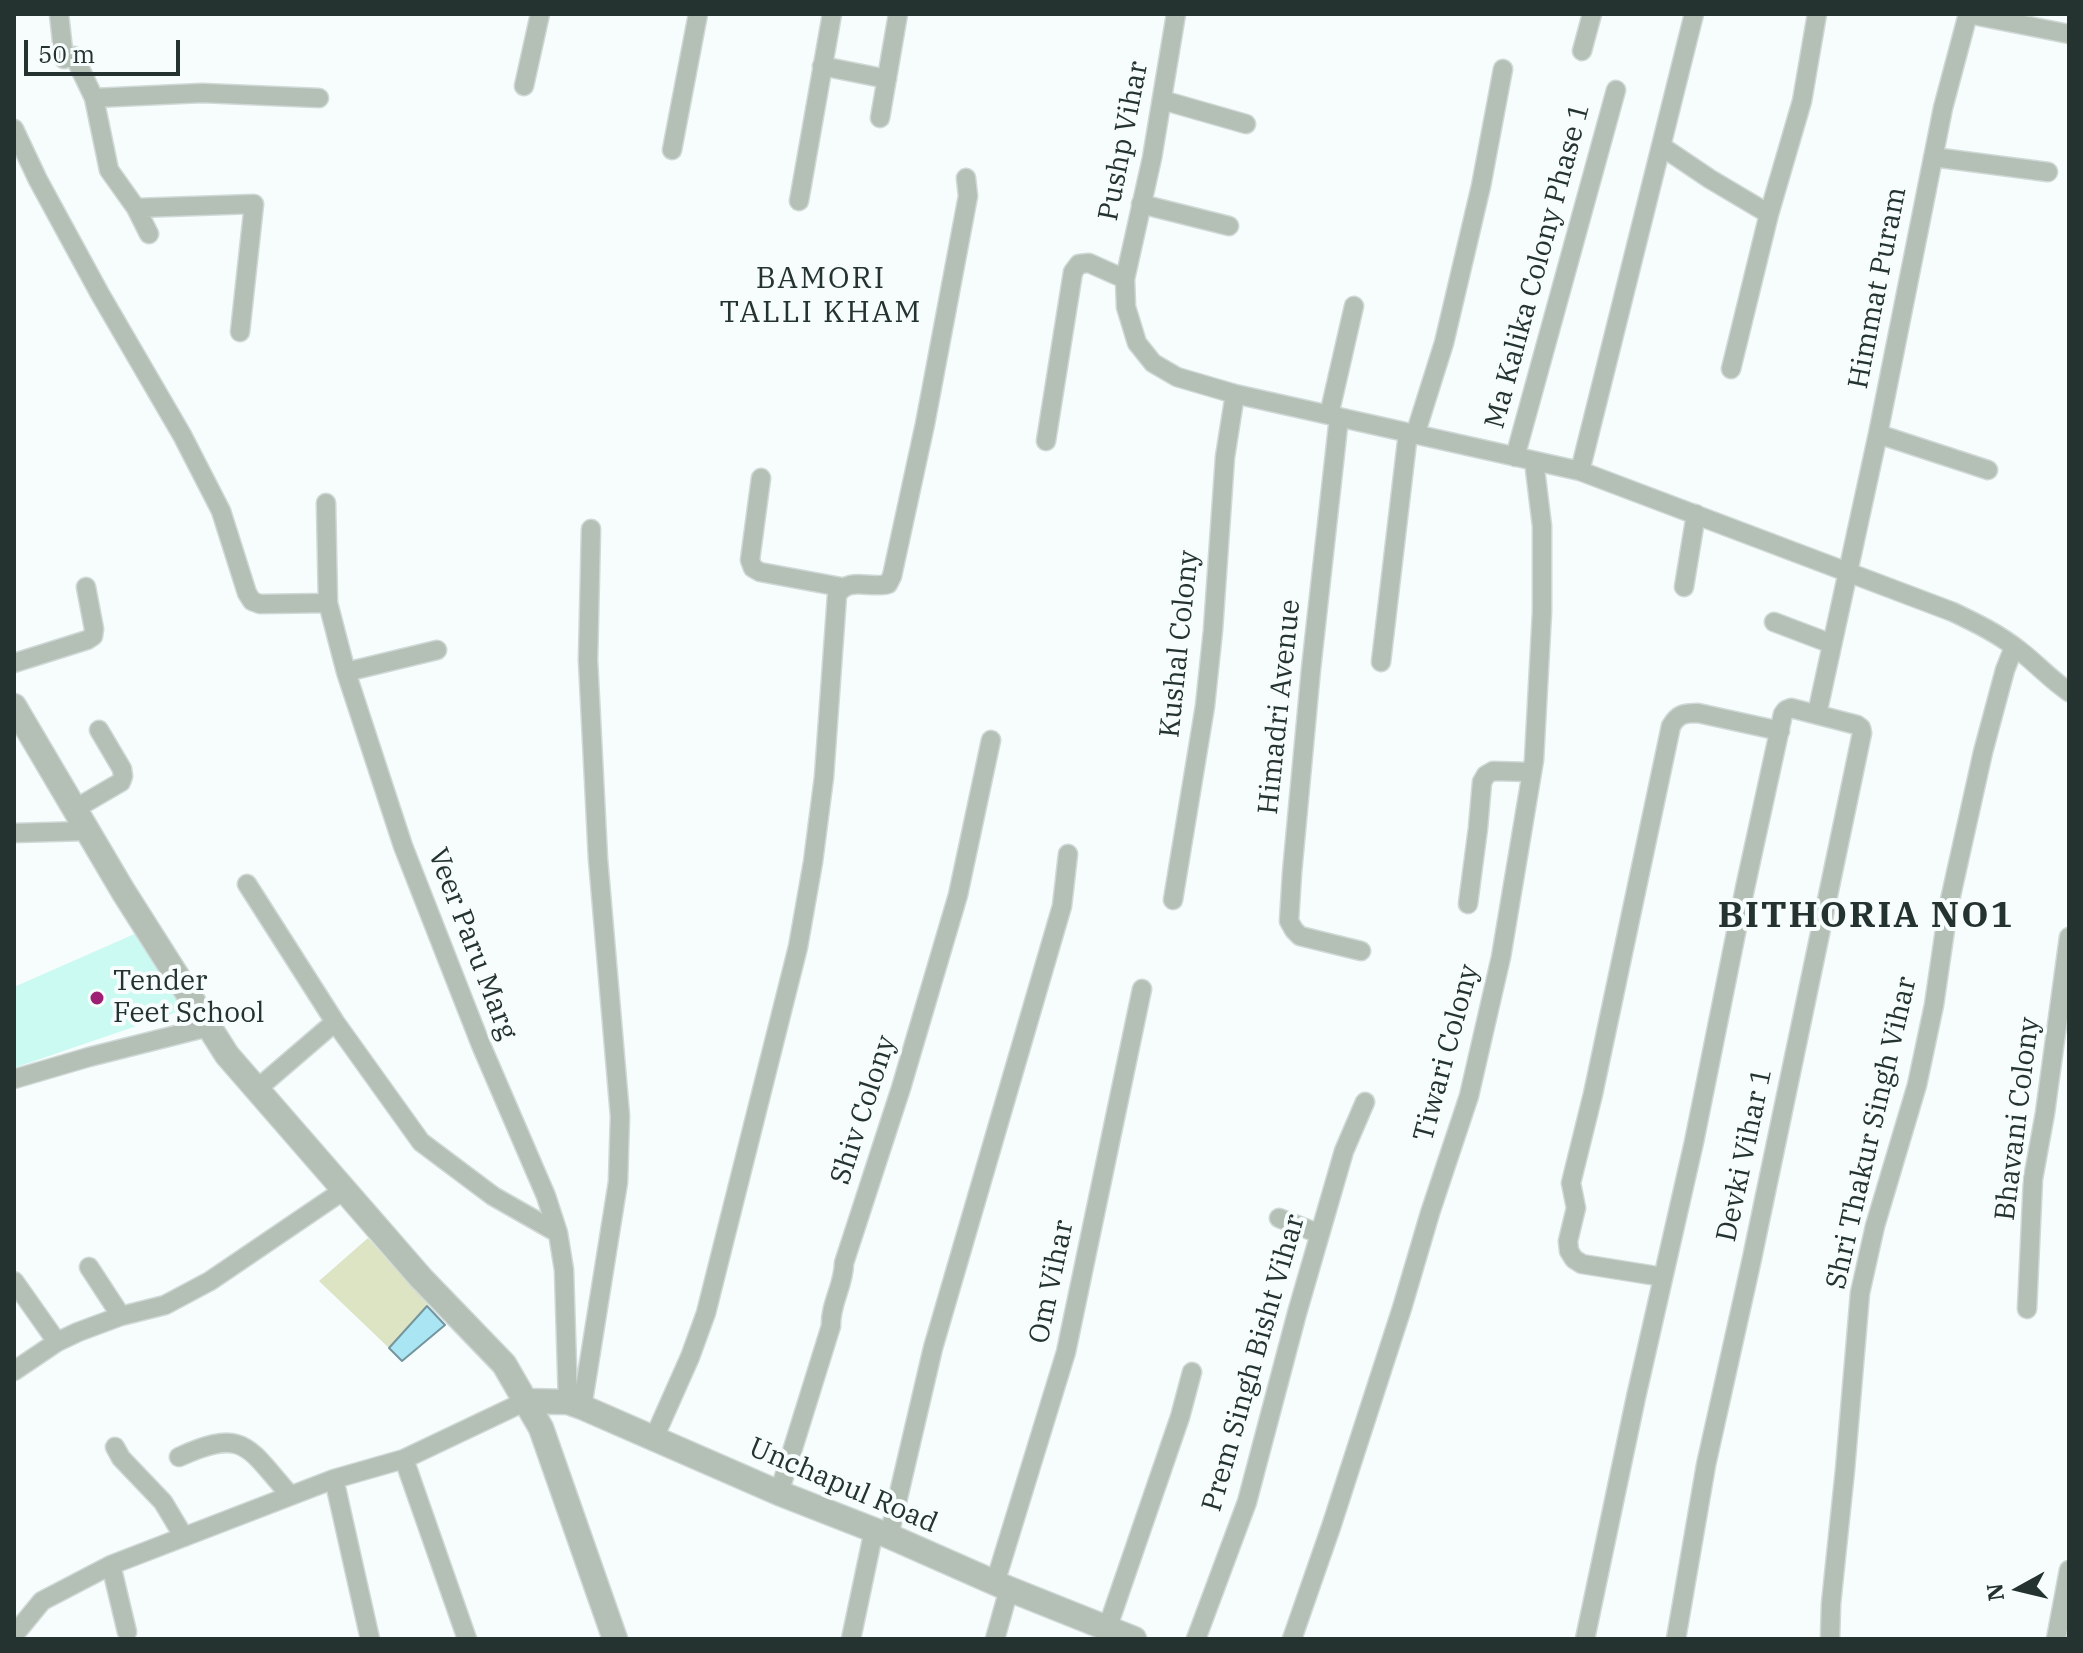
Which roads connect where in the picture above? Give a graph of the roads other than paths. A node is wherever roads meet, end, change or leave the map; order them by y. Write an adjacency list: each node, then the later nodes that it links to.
1 (59, 14): 18 (street)
2 (540, 14): 16 (street)
3 (698, 14): 25 (street)
4 (832, 14): 13 (street)
5 (898, 14): 15 (street)
6 (1176, 14): 20 (street, Pushp Vihar)
7 (1592, 14): 12 (street)
8 (1694, 14): 24 (street)
9 (1817, 14): 32 (street)
10 (1968, 14): 11 (street); 26 (street, Himmat Puram)
11 (2069, 34)
12 (1582, 51)
13 (822, 66): 15 (street); 29 (street)
14 (1503, 69): 41 (street)
15 (887, 79): 21 (street)
16 (524, 86)
17 (1616, 90): 44 (street, Ma Kalika Colony Phase 1)
18 (94, 98): 19 (street); 31 (street)
19 (319, 98)
20 (1162, 100): 22 (street); 30 (street, Pushp Vihar)
21 (880, 118)
22 (1246, 124)
23 (14, 129): 56 (street)
24 (1661, 146): 32 (street); 47 (street)
25 (672, 150)
26 (1933, 157): 27 (street); 42 (street, Himmat Puram)
27 (2048, 172)
28 (966, 178): 54 (street)
29 (799, 201)
30 (1141, 204): 33 (street); 35 (street, Pushp Vihar)
31 (136, 208): 34 (street); 37 (street)
32 (1769, 214): 38 (street)
33 (1229, 226)
34 (149, 234)
35 (1125, 279): 39 (street, Pushp Vihar); 43 (street)
36 (1354, 306): 40 (street, Himadri Avenue)
37 (240, 332)
38 (1731, 369)
39 (1235, 394): 40 (street, Pushp Vihar); 75 (street, Kushal Colony)
40 (1334, 416): 41 (street, Pushp Vihar); 78 (street, Himadri Avenue)
41 (1411, 434): 44 (street, Pushp Vihar); 61 (street)
42 (1878, 434): 46 (street); 52 (street, Himmat Puram)
43 (1046, 441)
44 (1515, 457): 45 (street, Pushp Vihar)
45 (1534, 461): 47 (street, Pushp Vihar); 70 (street, Tiwari Colony)
46 (1988, 470)
47 (1580, 471): 50 (street, Pushp Vihar)
48 (761, 478): 54 (street)
49 (326, 503): 56 (street, Veer Paru Marg)
50 (1696, 514): 52 (street, Pushp Vihar); 55 (street)
51 (591, 529): 98 (street)
52 (1847, 573): 58 (street, Himmat Puram); 59 (street, Pushp Vihar)
53 (86, 587): 62 (street)
54 (841, 587): 99 (street)
55 (1684, 587)
56 (328, 603): 63 (street, Veer Paru Marg)
57 (1774, 622): 58 (street)
58 (1832, 644): 66 (street, Himmat Puram)
59 (2014, 647): 64 (street, Pushp Vihar); 124 (street, Shri Thakur Singh Vihar)
60 (437, 650): 63 (street)
61 (1381, 662)
62 (14, 663)
63 (346, 672): 87 (street, Veer Paru Marg)
64 (2069, 692)
65 (14, 706): 71 (street)
66 (1817, 714): 68 (street); 123 (street, Devki Vihar 1)
67 (99, 730): 71 (street)
68 (1780, 731): 90 (street); 90 (street)
69 (991, 740): 104 (street, Shiv Colony)
70 (1532, 772): 76 (street); 121 (street, Tiwari Colony)
71 (80, 820): 72 (street); 81 (street)
72 (14, 833)
73 (1068, 854): 106 (street)
74 (247, 884): 80 (street)
75 (1173, 900)
76 (1468, 904)
77 (2069, 937): 92 (street, Bhavani Colony)
78 (1361, 951)
79 (1142, 989): 110 (street, Om Vihar)
80 (335, 1022): 83 (street); 87 (street)
81 (208, 1027): 82 (street); 83 (street)
82 (14, 1079)
83 (257, 1089): 85 (street)
84 (1365, 1102): 88 (street, Prem Singh Bisht Vihar)
85 (344, 1190): 93 (street); 97 (street)
86 (1279, 1218): 88 (street)
87 (558, 1233): 98 (street, Veer Paru Marg)
88 (1320, 1234): 120 (street, Prem Singh Bisht Vihar)
89 (89, 1267): 93 (street)
90 (1663, 1277): 122 (street)
91 (14, 1281): 94 (street)
92 (2027, 1309)
93 (121, 1316): 94 (street)
94 (57, 1342): 95 (street)
95 (14, 1371)
96 (1192, 1372): 111 (street)
97 (526, 1401): 98 (street, Unchapul Road); 102 (street); 116 (street)
98 (575, 1405): 99 (street, Unchapul Road)
99 (654, 1438): 104 (street, Unchapul Road)
100 (115, 1447): 107 (street)
101 (179, 1457): 105 (street)
102 (404, 1459): 103 (street); 115 (street)
103 (334, 1479): 105 (street); 114 (street)
104 (779, 1493): 106 (street, Unchapul Road)
105 (290, 1495): 107 (street)
106 (882, 1533): 110 (street, Unchapul Road); 117 (street)
107 (184, 1537): 108 (street)
108 (111, 1565): 112 (street); 113 (street)
109 (2069, 1570): 125 (street)
110 (1002, 1586): 111 (street, Unchapul Road); 118 (street, Om Vihar)
111 (1107, 1629): 119 (street, Unchapul Road)
112 (127, 1632)
113 (14, 1635)
114 (370, 1639)
115 (467, 1639)
116 (615, 1639)
117 (851, 1639)
118 (995, 1639)
119 (1134, 1639)
120 (1196, 1639)
121 (1292, 1639)
122 (1585, 1639)
123 (1676, 1639)
124 (1830, 1639)
125 (2056, 1639)

